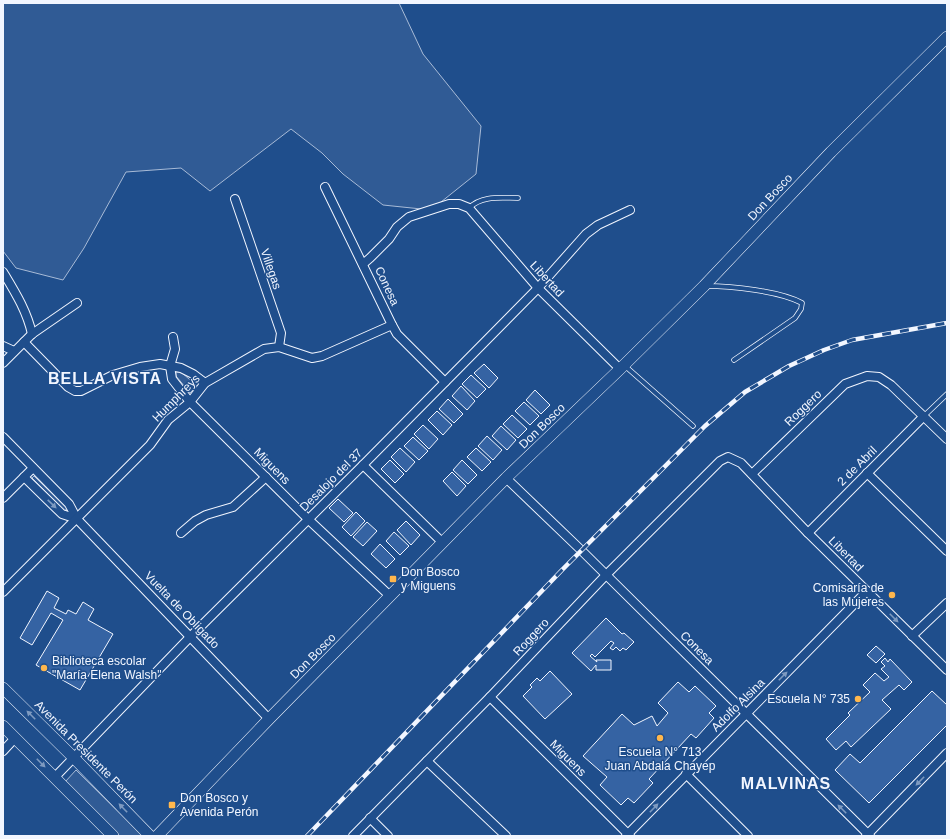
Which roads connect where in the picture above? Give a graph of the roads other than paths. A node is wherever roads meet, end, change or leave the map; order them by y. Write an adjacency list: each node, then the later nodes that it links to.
1 (947, 37): 9 (street, Don Bosco)
2 (325, 187): 7 (street, Conesa)
3 (518, 198): 5 (lane)
4 (234, 199): 17 (street, Villegas)
5 (469, 208): 7 (street, Libertad); 10 (street, Libertad)
6 (630, 210): 10 (street, Desalojo del 37)
7 (363, 264): 12 (street, Conesa)
8 (3, 272): 13 (street)
9 (704, 286): 19 (lane); 22 (street, Don Bosco)
10 (538, 288): 22 (street, Libertad); 23 (street, Desalojo del 37)
11 (78, 303): 13 (street)
12 (392, 325): 17 (street); 23 (street, Conesa)
13 (32, 334): 15 (street)
14 (173, 336): 21 (street)
15 (24, 342): 18 (street); 21 (street)
16 (3, 346): 18 (street)
17 (279, 347): 24 (street, Humphreys)
18 (14, 351): 20 (street)
19 (734, 360)
20 (3, 363)
21 (170, 366): 24 (street); 26 (street, Miguens)
22 (622, 367): 28 (lane); 38 (street, Don Bosco)
23 (445, 382): 32 (street, Desalojo del 37)
24 (205, 384): 26 (street, Humphreys)
25 (947, 394): 27 (lane)
26 (190, 402): 37 (street, Miguens); 40 (street, Humphreys)
27 (924, 416): 30 (street); 34 (street, 2 de Abril); 35 (street, Roggero)
28 (693, 426)
29 (3, 437): 33 (street, Vuelta de Obligado)
30 (947, 439)
31 (728, 458): 35 (street, Libertad); 46 (street, Roggero)
32 (363, 465): 41 (street, Desalojo del 37); 44 (street)
33 (33, 468): 36 (street); 40 (street, Vuelta de Obligado)
34 (867, 473): 42 (street, 2 de Abril); 45 (street)
35 (752, 474): 42 (street, Libertad)
36 (24, 476): 39 (street); 40 (street, Vuelta de Obligado, one-way to 40)
37 (266, 477): 41 (street, Miguens); 43 (street)
38 (506, 478): 44 (street, Don Bosco); 46 (street, Conesa)
39 (3, 498)
40 (77, 519): 48 (street, Humphreys); 51 (street, Vuelta de Obligado)
41 (309, 520): 49 (street, Miguens); 51 (street, Desalojo del 37)
42 (808, 533): 47 (street, Libertad)
43 (181, 534)
44 (443, 542): 49 (street, Don Bosco)
45 (947, 551)
46 (606, 575): 55 (street, Roggero); 56 (street, Conesa)
47 (867, 591): 52 (street, Libertad, one-way to 52); 56 (street, Adolfo Alsina, one-way to 47)
48 (3, 592)
49 (390, 596): 57 (street, Don Bosco)
50 (947, 602): 52 (street)
51 (191, 636): 57 (street, Vuelta de Obligado); 62 (street, Desalojo del 37)
52 (912, 636): 53 (street, Libertad)
53 (947, 670)
54 (3, 688): 62 (street, Avenida Presidente Perón, one-way to 54)
55 (490, 698): 63 (street, Roggero); 67 (street, Miguens)
56 (746, 713): 64 (street, Adolfo Alsina); 68 (street, Conesa, one-way to 56)
57 (269, 719): 71 (street, Don Bosco)
58 (3, 726): 59 (street)
59 (15, 738): 60 (street); 65 (street, one-way to 65)
60 (3, 751)
61 (947, 753): 68 (street, one-way to 68)
62 (74, 758): 65 (street, Desalojo del 37); 70 (street, Avenida Presidente Perón, one-way to 62)
63 (427, 760): 66 (street, Roggero); 74 (street)
64 (686, 774): 67 (street, Adolfo Alsina, one-way to 64); 75 (street)
65 (54, 777): 69 (street)
66 (370, 818): 72 (street, Roggero); 73 (street)
67 (628, 835)
68 (868, 835)
69 (113, 836)
70 (150, 836)
71 (157, 836)
72 (352, 836)
73 (388, 836)
74 (506, 836)
75 (748, 836)

